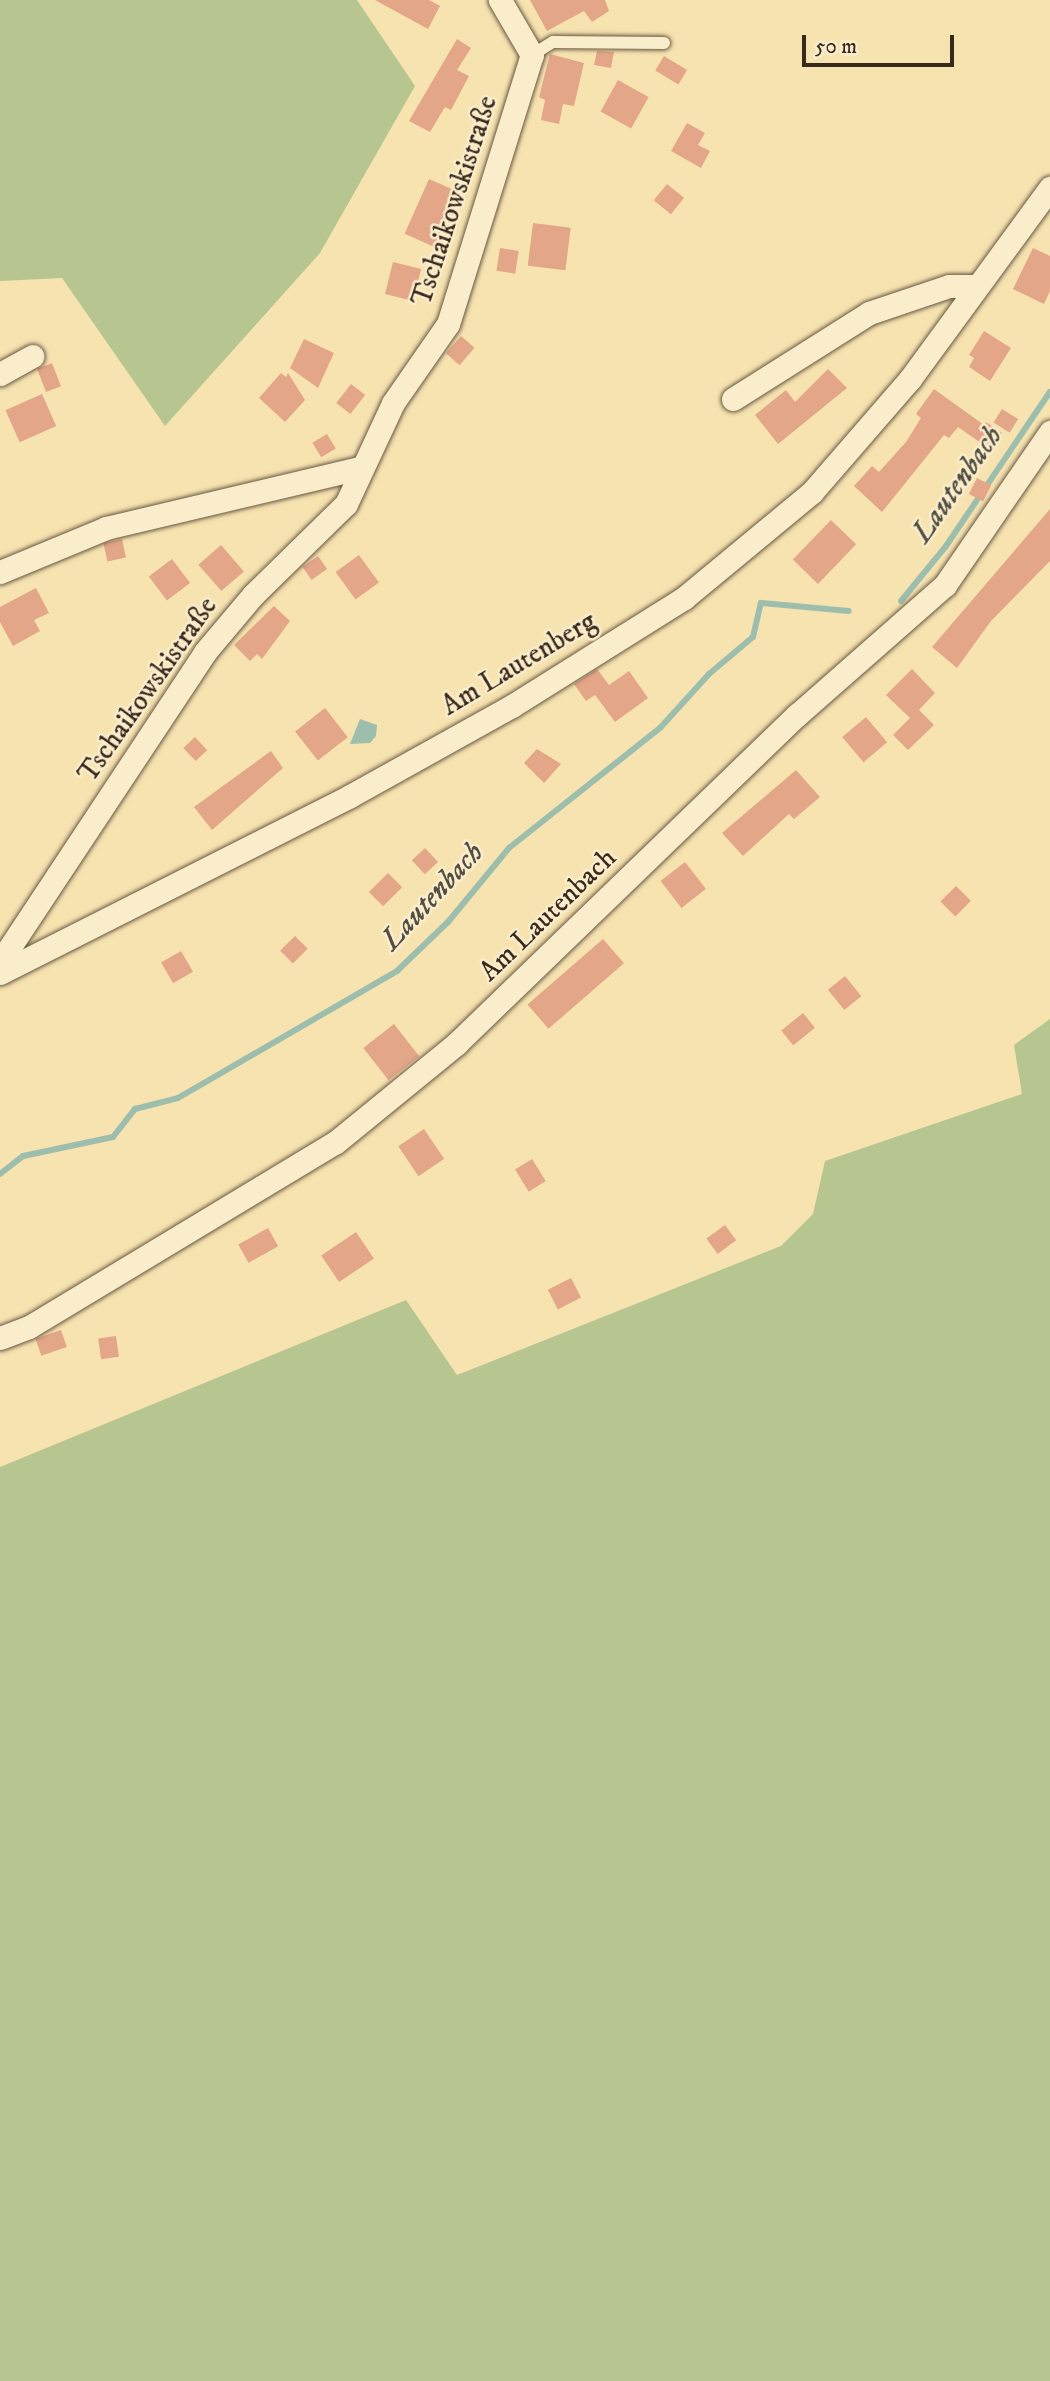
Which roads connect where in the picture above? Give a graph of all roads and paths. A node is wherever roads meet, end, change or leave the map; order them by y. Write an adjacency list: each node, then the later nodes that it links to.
1 (500, 0): 3 (street)
2 (664, 43): 3 (lane)
3 (531, 55): 10 (street, Tschaikowskistraße)
4 (1050, 188): 5 (street, Am Lautenberg)
5 (976, 286): 8 (street); 13 (street, Am Lautenberg)
6 (32, 356): 7 (street)
7 (0, 374)
8 (733, 399)
9 (1050, 432): 14 (street, Am Lautenbach)
10 (360, 468): 11 (street); 12 (street, Tschaikowskistraße)
11 (0, 572)
12 (0, 962)
13 (0, 973)
14 (0, 1338)

